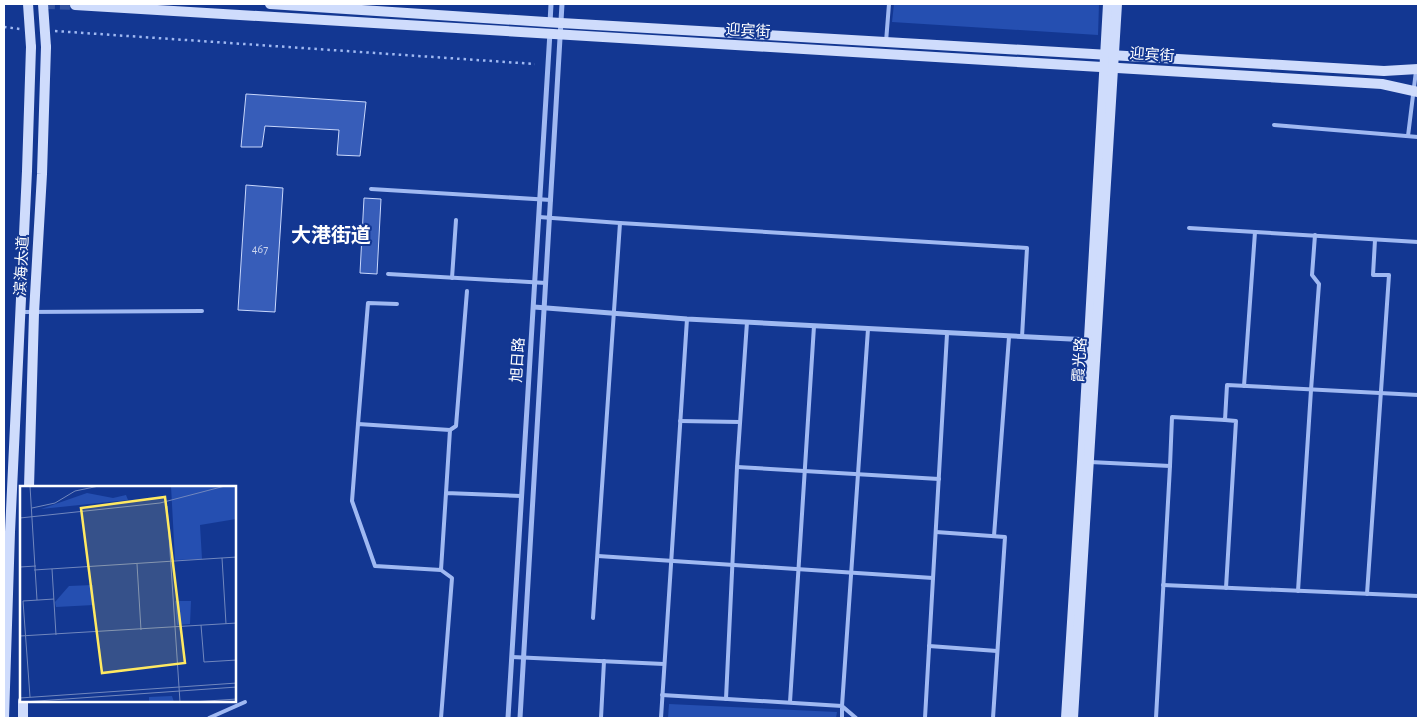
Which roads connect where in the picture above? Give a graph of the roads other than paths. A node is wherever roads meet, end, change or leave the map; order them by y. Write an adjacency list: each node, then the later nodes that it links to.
1 (28, 4): 43 (main road, 滨海大道, bridge)
2 (43, 4): 44 (main road, 滨海大道, bridge)
3 (270, 4): 10 (main road, 迎宾街)
4 (552, 4): 10 (street, 旭日路)
5 (562, 4): 11 (street, 旭日路)
6 (889, 4): 14 (lane)
7 (1108, 4): 15 (main road, 霞光路)
8 (1117, 4): 15 (main road, 霞光路)
9 (75, 5): 12 (main road, 迎宾街)
10 (550, 22): 11 (main road, 迎宾街); 12 (street, 旭日路)
11 (561, 23): 13 (street, 旭日路); 14 (main road, 迎宾街)
12 (550, 35): 13 (main road, 迎宾街); 23 (street, 旭日路)
13 (560, 35): 16 (main road, 迎宾街); 24 (street, 旭日路)
14 (886, 42): 15 (main road, 迎宾街)
15 (1109, 56): 16 (main road, 霞光路); 17 (main road, 迎宾街)
16 (1109, 67): 18 (main road, 迎宾街); 53 (main road, 霞光路)
17 (1417, 69): 18 (lane)
18 (1416, 91): 20 (lane)
19 (1274, 125): 20 (lane)
20 (1408, 136): 21 (lane)
21 (1418, 137)
22 (371, 189): 23 (lane)
23 (540, 199): 24 (lane); 25 (street, 旭日路)
24 (552, 200): 26 (street, 旭日路)
25 (539, 216): 26 (lane); 36 (street, 旭日路)
26 (550, 217): 28 (lane); 37 (street, 旭日路)
27 (456, 220): 35 (lane)
28 (620, 223): 45 (lane); 52 (lane)
29 (1189, 228): 30 (lane)
30 (1254, 232): 31 (lane); 54 (lane)
31 (1315, 235): 32 (lane); 55 (lane)
32 (1375, 240): 33 (lane); 56 (lane)
33 (1418, 242)
34 (388, 274): 35 (lane)
35 (452, 278): 36 (lane)
36 (536, 282): 37 (lane); 40 (street, 旭日路)
37 (546, 283): 41 (street, 旭日路)
38 (467, 291): 62 (lane)
39 (397, 304): 61 (lane)
40 (534, 307): 41 (street); 71 (street, 旭日路)
41 (545, 308): 45 (street); 90 (street, 旭日路)
42 (202, 311): 44 (lane)
43 (20, 312): 44 (lane); 99 (main road, 滨海大道)
44 (34, 313): 69 (main road, 滨海大道)
45 (614, 313): 46 (street); 74 (lane)
46 (687, 319): 47 (street); 59 (lane)
47 (747, 322): 48 (street); 60 (lane)
48 (814, 326): 49 (street); 66 (lane)
49 (868, 329): 50 (street); 67 (lane)
50 (947, 334): 51 (street); 68 (lane)
51 (1009, 337): 52 (street); 73 (lane)
52 (1022, 338): 53 (street)
53 (1092, 341): 63 (main road, 霞光路)
54 (1244, 386): 55 (lane); 58 (lane)
55 (1311, 390): 56 (lane); 83 (lane)
56 (1380, 393): 57 (lane); 84 (lane)
57 (1418, 395)
58 (1225, 420): 64 (lane); 82 (lane)
59 (680, 421): 60 (lane); 75 (lane)
60 (740, 422): 65 (lane)
61 (358, 424): 62 (lane); 77 (lane)
62 (450, 430): 70 (lane)
63 (1086, 462): 64 (lane); 111 (main road, 霞光路); 112 (main road, 霞光路)
64 (1170, 466): 81 (lane)
65 (737, 467): 66 (lane); 76 (lane)
66 (804, 471): 67 (lane); 78 (lane)
67 (858, 475): 68 (lane); 79 (lane)
68 (939, 479): 72 (lane)
69 (29, 486)
70 (446, 494): 71 (lane); 77 (lane)
71 (521, 496): 89 (street, 旭日路)
72 (936, 532): 73 (lane); 80 (lane)
73 (994, 536): 88 (lane)
74 (598, 556): 75 (lane); 86 (lane)
75 (671, 561): 76 (lane); 92 (lane)
76 (733, 565): 78 (lane); 94 (lane)
77 (441, 570): 102 (lane)
78 (798, 570): 79 (lane); 97 (lane)
79 (851, 574): 80 (lane); 98 (lane)
80 (933, 578): 87 (lane)
81 (1163, 585): 82 (lane); 113 (lane)
82 (1226, 588): 83 (lane)
83 (1298, 591): 84 (lane)
84 (1367, 594): 85 (lane)
85 (1418, 596)
86 (593, 618)
87 (929, 646): 88 (lane); 109 (lane)
88 (997, 651): 110 (lane)
89 (512, 656): 90 (lane); 103 (street, 旭日路)
90 (524, 657): 91 (lane); 104 (street, 旭日路)
91 (604, 661): 92 (lane); 105 (lane)
92 (664, 664): 93 (lane)
93 (662, 695): 94 (lane); 106 (lane)
94 (726, 699): 97 (lane)
95 (24, 702): 100 (main road)
96 (245, 702): 101 (lane)
97 (790, 702): 98 (lane)
98 (842, 706): 107 (lane); 108 (lane)
99 (4, 718)
100 (23, 718)
101 (209, 718)
102 (441, 718)
103 (508, 718)
104 (520, 718)
105 (601, 718)
106 (660, 718)
107 (842, 718)
108 (856, 718)
109 (925, 718)
110 (993, 718)
111 (1066, 718)
112 (1073, 718)
113 (1156, 718)

